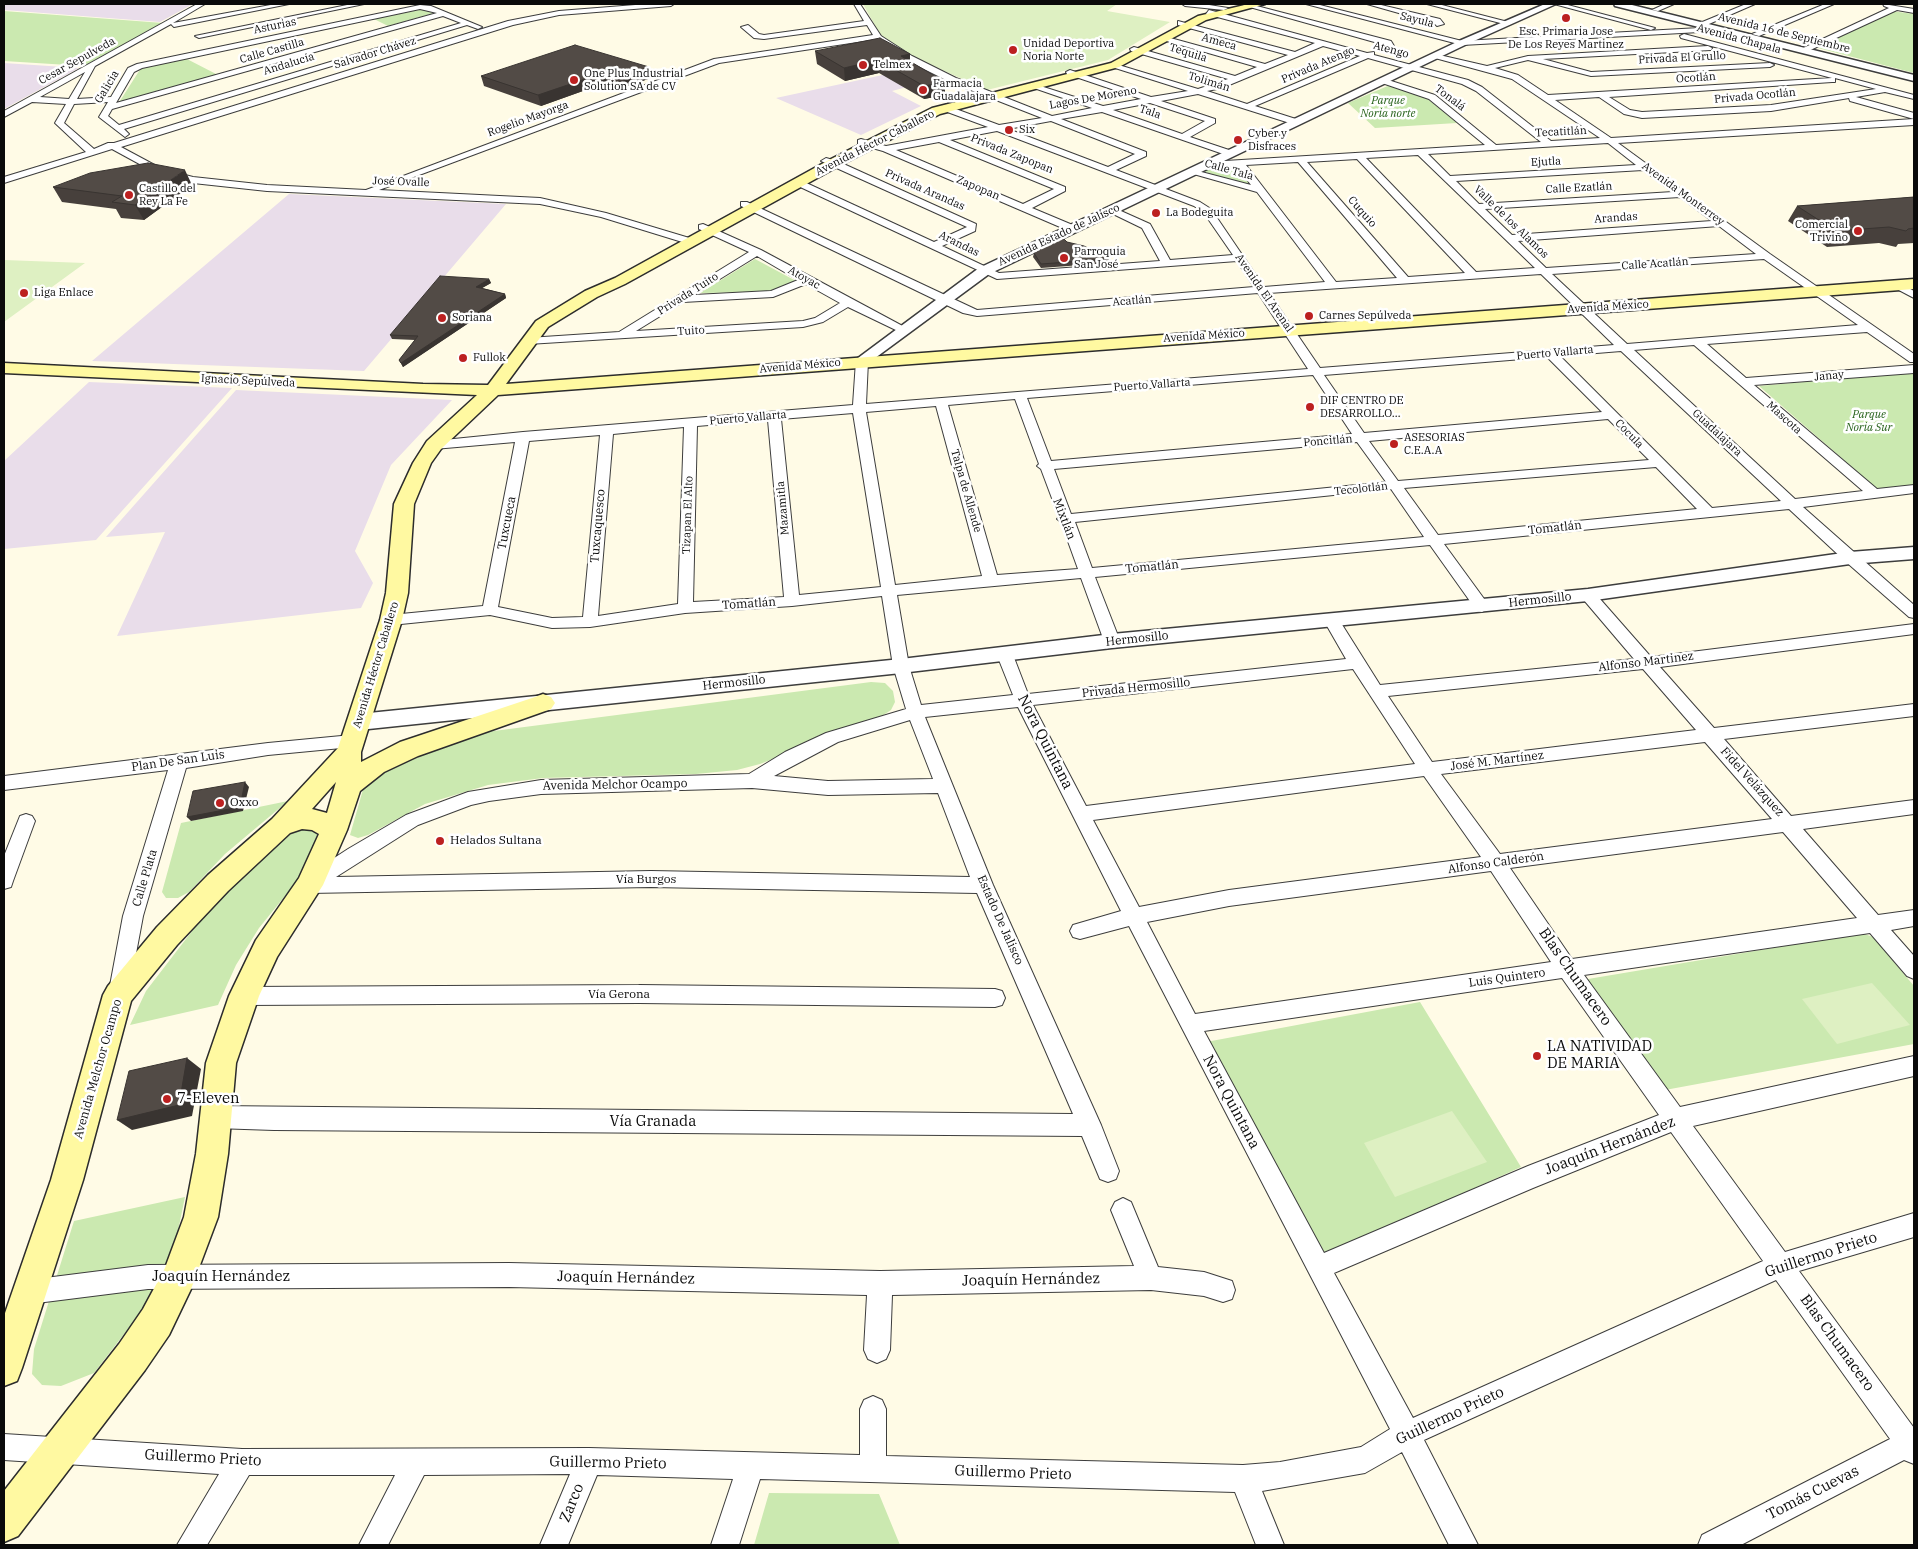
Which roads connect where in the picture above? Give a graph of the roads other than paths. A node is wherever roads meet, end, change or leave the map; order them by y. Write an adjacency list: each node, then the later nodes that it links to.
1 (202, 4): 35 (street)
2 (253, 4): 26 (street)
3 (286, 4): 26 (street)
4 (362, 4): 19 (street)
5 (671, 4): 105 (street, Salvador Chávez)
6 (858, 4): 28 (street)
7 (1185, 4): 22 (street)
8 (1309, 4): 37 (street, Sayula)
9 (1370, 4): 37 (street)
10 (1430, 4): 25 (street)
11 (1552, 4): 29 (street, Avenida Estado de Jalisco)
12 (1557, 4): 38 (street, Avenida Chapala)
13 (1618, 4): 31 (street, Avenida 16 de Septiembre)
14 (1633, 4): 23 (street, Avenida 16 de Septiembre)
15 (1671, 4): 23 (street)
16 (1752, 4): 31 (street)
17 (1831, 4): 39 (street)
18 (1881, 4): 21 (street)
19 (341, 6): 26 (street)
20 (1479, 7): 25 (street)
21 (1897, 7): 24 (street); 46 (street)
22 (1234, 8): 32 (main road, Avenida Héctor Caballero); 43 (street, Atengo); 51 (street, Privada Atengo)
23 (1656, 10): 31 (street, Avenida 16 de Septiembre)
24 (1914, 11)
25 (1466, 12): 29 (street)
26 (237, 13): 35 (street)
27 (443, 13): 30 (street); 42 (street, Asturias); 50 (street, Calle Castilla)
28 (868, 22): 34 (street); 40 (street)
29 (1508, 22): 44 (street, Avenida Estado de Jalisco)
30 (467, 23): 33 (street); 60 (street, Andalucía)
31 (1702, 23): 36 (street, Avenida 16 de Septiembre); 39 (street, Avenida 16 de Septiembre)
32 (1185, 24): 41 (main road, Avenida Héctor Caballero); 47 (main road, Avenida Héctor Caballero); 49 (street)
33 (478, 27)
34 (745, 27)
35 (161, 28): 62 (street, Cesar Sepulveda)
36 (1718, 30): 38 (street, Sayula); 46 (street, Avenida 16 de Septiembre)
37 (1421, 32): 44 (street, Sayula)
38 (1669, 32): 44 (street, Sayula); 45 (street, Avenida Chapala)
39 (1756, 34): 46 (street, Avenida 16 de Septiembre)
40 (878, 37): 77 (street); 124 (street, Rogelio Mayorga)
41 (1166, 38): 47 (main road, Avenida Héctor Caballero); 63 (street, Ameca)
42 (261, 41): 48 (street, Asturias); 50 (street)
43 (1323, 43): 49 (street, Lagos De Moreno); 51 (street, Atengo)
44 (1462, 43): 52 (street, Avenida Estado de Jalisco)
45 (1724, 48): 54 (street); 59 (street, Avenida Chapala)
46 (1806, 49): 56 (street, Avenida 16 de Septiembre); 69 (street, Avenida 16 de Septiembre)
47 (1139, 50): 61 (main road, Avenida Héctor Caballero); 68 (main road, Avenida Héctor Caballero); 70 (street, Tequila)
48 (206, 52): 55 (street); 66 (street, Asturias)
49 (1295, 54): 63 (street, Lagos De Moreno)
50 (298, 55): 53 (street); 67 (street, Calle Castilla)
51 (1368, 56): 64 (street, Atengo); 86 (street, Privada Atengo)
52 (1438, 56): 64 (street, Avenida Estado de Jalisco); 65 (street, Avenida Monterrey)
53 (307, 58)
54 (1528, 58): 59 (street, Privada El Grullo); 65 (street)
55 (222, 59)
56 (1840, 60): 59 (street, Privada El Grullo); 69 (street, Avenida 16 de Septiembre)
57 (231, 62): 67 (street)
58 (316, 62): 60 (street)
59 (1787, 64): 71 (street, Avenida Chapala)
60 (324, 65): 96 (street, Andalucía)
61 (1115, 65): 68 (main road, Avenida Héctor Caballero); 76 (street, Tolimán)
62 (93, 66): 83 (street, Cesar Sepulveda); 84 (street)
63 (1265, 67): 70 (street, Lagos De Moreno)
64 (1413, 68): 72 (street, Avenida Estado de Jalisco); 104 (street, Atengo)
65 (1487, 68): 82 (street, Avenida Monterrey)
66 (131, 70): 79 (street, Galicia)
67 (248, 70): 87 (street, Calle Castilla)
68 (1072, 74): 74 (main road, Avenida Héctor Caballero); 77 (main road, Avenida Héctor Caballero); 85 (street)
69 (1914, 76)
70 (1235, 79): 76 (street, Lagos De Moreno)
71 (1847, 79): 75 (street, Avenida Chapala); 78 (street, Ocotlán)
72 (1385, 81): 94 (street, Avenida Estado de Jalisco); 106 (street, Tonalá)
73 (1914, 84): 75 (street, Privada Ocotlán)
74 (1034, 85): 77 (main road, Avenida Héctor Caballero); 88 (street, Tala)
75 (1889, 90): 80 (street, Privada Ocotlán); 81 (street, Avenida Chapala)
76 (1199, 91): 85 (street, Lagos De Moreno); 86 (street, Tolimán)
77 (989, 95): 90 (main road, Avenida Héctor Caballero); 93 (street)
78 (1601, 95): 82 (street, Ocotlán); 89 (street, Privada Ocotlán)
79 (115, 97): 84 (street); 87 (street, Galicia)
80 (1848, 97): 89 (street, Privada Ocotlán); 92 (street)
81 (1914, 97)
82 (1546, 98): 102 (street, Avenida Monterrey)
83 (31, 99): 84 (street); 91 (street, Cesar Sepulveda)
84 (73, 100): 108 (street)
85 (1150, 100): 88 (street, Lagos De Moreno); 100 (street)
86 (1249, 106): 94 (street, Tolimán)
87 (107, 108): 96 (street, Galicia)
88 (1100, 108): 93 (street, Lagos De Moreno); 100 (street, Tala)
89 (1771, 108): 98 (street)
90 (937, 109): 97 (street, Avenida El Arenal); 103 (main road, Avenida Héctor Caballero)
91 (4, 114)
92 (1914, 116)
93 (1048, 118): 97 (street, Lagos De Moreno); 117 (street)
94 (1296, 122): 109 (street, Avenida Estado de Jalisco)
95 (1914, 122): 98 (street, Tecatitlán)
96 (118, 128): 99 (street, Galicia)
97 (994, 128): 101 (street, Lagos De Moreno); 117 (street, Avenida El Arenal)
98 (1807, 128): 102 (street, Tecatitlán)
99 (126, 134)
100 (1183, 137): 109 (street, Tala)
101 (940, 138): 107 (street, Lagos De Moreno); 128 (street, Privada Zapopan)
102 (1610, 141): 104 (street, Tecatitlán); 116 (street, Avenida Monterrey)
103 (865, 143): 107 (street, Lagos De Moreno); 113 (main road, Avenida Héctor Caballero)
104 (1549, 144): 106 (street, Tecatitlán)
105 (111, 145): 108 (street, Salvador Chávez); 124 (street, José Ovalle)
106 (1494, 148): 110 (street, Tecatitlán)
107 (886, 149): 128 (street, Zapopan)
108 (91, 151): 120 (street, Salvador Chávez)
109 (1229, 153): 115 (street, Avenida Estado de Jalisco)
110 (1421, 153): 111 (street, Tecatitlán); 119 (street, Valle de los Alamos)
111 (1360, 157): 112 (street, Tecatitlán); 142 (street)
112 (1301, 160): 114 (street, Tecatitlán); 144 (street, Cuquio)
113 (830, 162): 121 (main road, Avenida Héctor Caballero); 126 (main road, Avenida Héctor Caballero); 135 (street, Privada Arandas)
114 (1240, 164): 115 (street, Tecatitlán); 123 (street)
115 (1209, 165): 118 (street, Avenida Estado de Jalisco)
116 (1645, 167): 119 (street, Ejutla); 125 (street, Avenida Monterrey)
117 (1106, 171): 122 (street, Avenida El Arenal)
118 (1192, 171): 122 (street, Avenida Estado de Jalisco); 123 (street, Calle Tala)
119 (1448, 179): 127 (street, Valle de los Alamos)
120 (4, 180)
121 (799, 183): 126 (main road, Avenida Héctor Caballero); 135 (street, Arandas)
122 (1154, 189): 129 (street, Avenida Estado de Jalisco); 138 (street, Avenida El Arenal)
123 (1260, 190): 146 (street)
124 (364, 192): 134 (street, José Ovalle)
125 (1683, 194): 127 (street, Calle Ezatlán); 130 (street, Avenida Monterrey)
126 (748, 206): 131 (main road, Avenida Héctor Caballero); 151 (street, Acatlán)
127 (1477, 207): 133 (street, Valle de los Alamos)
128 (1024, 208): 132 (street, Zapopan)
129 (1112, 210): 132 (street, Avenida Estado de Jalisco); 139 (street)
130 (1723, 223): 133 (street, Arandas); 137 (street, Avenida Monterrey)
131 (708, 228): 134 (main road, Avenida Héctor Caballero); 136 (street, Atoyac)
132 (1071, 228): 140 (street, Avenida Estado de Jalisco)
133 (1510, 238): 141 (street, Valle de los Alamos)
134 (687, 240): 158 (main road, Avenida Héctor Caballero)
135 (934, 246): 140 (street, Arandas)
136 (757, 252): 143 (street, Atoyac); 150 (street, Privada Tuito)
137 (1766, 256): 141 (street, Calle Acatlán); 148 (street, Avenida Monterrey)
138 (1238, 258): 139 (street, Arandas); 147 (street, Avenida El Arenal)
139 (1167, 263): 140 (street, Arandas)
140 (984, 271): 151 (street, Avenida Estado de Jalisco)
141 (1544, 271): 142 (street, Acatlán); 153 (street, Valle de los Alamos)
142 (1474, 276): 144 (street, Acatlán)
143 (807, 280): 150 (street); 152 (street, Atoyac)
144 (1405, 280): 146 (street, Acatlán)
145 (1907, 285): 148 (main road, Avenida México); 149 (street)
146 (1333, 286): 147 (street, Acatlán)
147 (1261, 290): 151 (street, Acatlán); 155 (street, Avenida El Arenal)
148 (1817, 291): 153 (main road, Avenida México); 154 (street, Avenida Monterrey)
149 (1914, 295)
150 (680, 299): 157 (street, Privada Tuito)
151 (945, 300): 156 (street, Avenida Estado de Jalisco)
152 (848, 303): 156 (street, Atoyac); 157 (street, Tuito)
153 (1583, 309): 155 (main road, Avenida México); 160 (street, Guadalajara)
154 (1869, 328): 159 (street, Puerto Vallarta); 162 (street, Avenida Monterrey)
155 (1289, 329): 163 (main road, Avenida México); 167 (street, Avenida El Arenal)
156 (904, 330): 163 (street, Avenida Estado de Jalisco)
157 (620, 336): 158 (street, Tuito)
158 (528, 341): 165 (main road, Avenida Héctor Caballero)
159 (1697, 342): 160 (street, Puerto Vallarta); 168 (street, Mascota)
160 (1626, 347): 161 (street, Puerto Vallarta); 186 (street, Guadalajara)
161 (1551, 354): 167 (street, Puerto Vallarta); 175 (street, Cocula)
162 (1914, 359)
163 (862, 361): 170 (main road, Avenida México); 173 (street)
164 (4, 368): 169 (main road, Ignacio Sepúlveda)
165 (509, 369): 169 (main road); 170 (main road, Avenida Héctor Caballero)
166 (1914, 369): 168 (street, Janay)
167 (1317, 372): 171 (street, Puerto Vallarta); 179 (street, Avenida El Arenal)
168 (1744, 382): 185 (street, Mascota)
169 (440, 390): 170 (main road, Ignacio Sepúlveda)
170 (493, 390): 180 (main road, Avenida Héctor Caballero)
171 (1020, 395): 172 (street, Puerto Vallarta); 182 (street, Mixtlán)
172 (941, 402): 173 (street, Puerto Vallarta); 193 (street, Talpa de Allende)
173 (859, 409): 174 (street, Puerto Vallarta); 194 (street)
174 (774, 415): 176 (street, Puerto Vallarta); 196 (street, Mazamitla)
175 (1612, 415): 179 (street, Poncitlán); 181 (street, Cocula)
176 (691, 422): 177 (street, Puerto Vallarta); 198 (street, Tizapan El Alto)
177 (607, 429): 178 (street, Puerto Vallarta); 203 (street, Tuxcaquesco)
178 (523, 436): 180 (street, Puerto Vallarta); 199 (street, Tuxcueca)
179 (1361, 438): 182 (street, Poncitlán); 183 (street, Avenida El Arenal)
180 (434, 444): 202 (main road, Avenida Héctor Caballero)
181 (1657, 463): 183 (street, Tecolotlán); 187 (street, Cocula)
182 (1044, 466): 188 (street, Mixtlán)
183 (1394, 486): 188 (street, Tecolotlán); 189 (street, Avenida El Arenal)
184 (1914, 489): 185 (street, Tomatlán)
185 (1873, 493): 186 (street, Tomatlán)
186 (1792, 504): 187 (street, Tomatlán); 191 (street, Guadalajara)
187 (1709, 513): 189 (street, Tomatlán)
188 (1064, 519): 192 (street, Mixtlán)
189 (1435, 540): 192 (street, Tomatlán); 197 (street, Avenida El Arenal)
190 (1914, 553): 191 (street, Hermosillo)
191 (1850, 558): 195 (street, Hermosillo); 200 (street, Guadalajara)
192 (1085, 573): 193 (street, Tomatlán); 205 (street, Mixtlán)
193 (991, 580): 194 (street, Tomatlán)
194 (890, 591): 196 (street, Tomatlán); 209 (street)
195 (1588, 595): 197 (street, Hermosillo); 208 (street, Fidel Velázquez)
196 (792, 601): 198 (street, Tomatlán)
197 (1482, 607): 201 (street, Hermosillo)
198 (685, 608): 203 (street, Tomatlán)
199 (490, 610): 202 (street, Tomatlán); 203 (street, Tomatlán)
200 (1914, 613)
201 (1331, 619): 205 (street, Hermosillo); 207 (street, Blas Chumacero)
202 (391, 620): 215 (main road, Avenida Héctor Caballero)
203 (590, 622)
204 (1914, 629): 208 (street, Alfonso Martinez)
205 (1112, 641): 206 (street, Hermosillo)
206 (1005, 655): 209 (street, Hermosillo); 211 (street, Nora Quintana)
207 (1357, 663): 210 (street, Blas Chumacero); 211 (street, Privada Hermosillo)
208 (1648, 663): 210 (street, Alfonso Martinez); 216 (street, Fidel Velázquez)
209 (901, 666): 212 (street, Hermosillo); 214 (street, Estado De Jalisco)
210 (1377, 691): 219 (street, Blas Chumacero)
211 (1023, 701): 214 (street, Privada Hermosillo); 225 (street, Nora Quintana)
212 (543, 703): 215 (street, Hermosillo); 222 (main road)
213 (1914, 710): 216 (street, José M. Martínez)
214 (915, 712): 220 (street, Privada Hermosillo); 223 (street, Estado De Jalisco)
215 (359, 722): 217 (main road, Avenida Héctor Caballero)
216 (1710, 736): 219 (street, José M. Martínez); 227 (street, Fidel Velázquez)
217 (350, 747): 218 (street, Plan De San Luis); 222 (main road, Avenida Melchor Ocampo); 228 (main road, Avenida Melchor Ocampo)
218 (179, 762): 221 (street, Plan De San Luis); 240 (street, Calle Plata)
219 (1428, 769): 225 (street, José M. Martínez); 230 (street, Blas Chumacero)
220 (752, 781): 223 (street, Avenida Melchor Ocampo); 232 (street, Avenida Melchor Ocampo)
221 (4, 783)
222 (349, 786): 229 (main road, Avenida Melchor Ocampo)
223 (944, 786): 233 (street, Estado De Jalisco)
224 (1914, 807): 227 (street, Alfonso Calderón)
225 (1081, 814): 234 (street, Nora Quintana)
226 (26, 821): 231 (street)
227 (1789, 824): 230 (street, Alfonso Calderón); 236 (street, Fidel Velázquez)
228 (281, 826): 229 (main road); 240 (main road, Avenida Melchor Ocampo)
229 (334, 830): 232 (main road, Avenida Melchor Ocampo)
230 (1496, 863): 234 (street, Alfonso Calderón); 238 (street, Blas Chumacero)
231 (4, 881)
232 (309, 885): 233 (street, Vía Burgos); 241 (main road, Avenida Melchor Ocampo)
233 (984, 885): 247 (street, Estado De Jalisco)
234 (1135, 916): 237 (street, Alfonso Calderón); 243 (street, Nora Quintana)
235 (1914, 918): 236 (street, Luis Quintero)
236 (1872, 923): 238 (street, Luis Quintero); 239 (street, Fidel Velázquez)
237 (1080, 931)
238 (1568, 970): 243 (street, Luis Quintero); 246 (street, Blas Chumacero)
239 (1914, 970)
240 (118, 995): 257 (main road, Avenida Melchor Ocampo)
241 (244, 996): 242 (street, Vía Gerona); 245 (main road, Avenida Melchor Ocampo)
242 (995, 998)
243 (1189, 1024): 252 (street, Nora Quintana)
244 (1914, 1066): 246 (street, Joaquín Hernández)
245 (215, 1117): 247 (street, Vía Granada); 253 (main road, Avenida Melchor Ocampo)
246 (1676, 1119): 251 (street, Blas Chumacero); 252 (street, Joaquín Hernández)
247 (1090, 1126): 248 (street, Estado De Jalisco)
248 (1108, 1171)
249 (1123, 1210): 254 (street)
250 (1914, 1225): 251 (street, Guillermo Prieto)
251 (1781, 1265): 261 (street, Guillermo Prieto); 262 (street, Blas Chumacero)
252 (1319, 1267): 261 (street, Nora Quintana)
253 (179, 1277): 255 (street, Joaquín Hernández); 257 (street, Joaquín Hernández); 264 (main road, Avenida Melchor Ocampo)
254 (1151, 1278): 255 (street, Joaquín Hernández); 256 (street, Joaquín Hernández)
255 (880, 1283): 258 (street)
256 (1223, 1290)
257 (29, 1292): 259 (main road, Avenida Melchor Ocampo)
258 (877, 1350)
259 (4, 1368)
260 (873, 1409): 269 (street)
261 (1407, 1434): 270 (street, Guillermo Prieto); 277 (street, Nora Quintana)
262 (1912, 1445): 278 (street, Tomás Cuevas)
263 (4, 1447): 264 (street)
264 (60, 1450): 267 (street, Guillermo Prieto); 271 (main road, Avenida Melchor Ocampo)
265 (416, 1461): 266 (street, Guillermo Prieto); 267 (street, Guillermo Prieto); 273 (street)
266 (589, 1461): 268 (street, Guillermo Prieto); 274 (street, Zarco)
267 (242, 1462): 272 (street)
268 (750, 1467): 269 (street, Guillermo Prieto); 275 (street)
269 (873, 1469): 270 (street, Guillermo Prieto)
270 (1243, 1478): 276 (street)
271 (4, 1522)
272 (190, 1545)
273 (374, 1545)
274 (554, 1545)
275 (725, 1545)
276 (1270, 1545)
277 (1464, 1545)
278 (1712, 1545)

